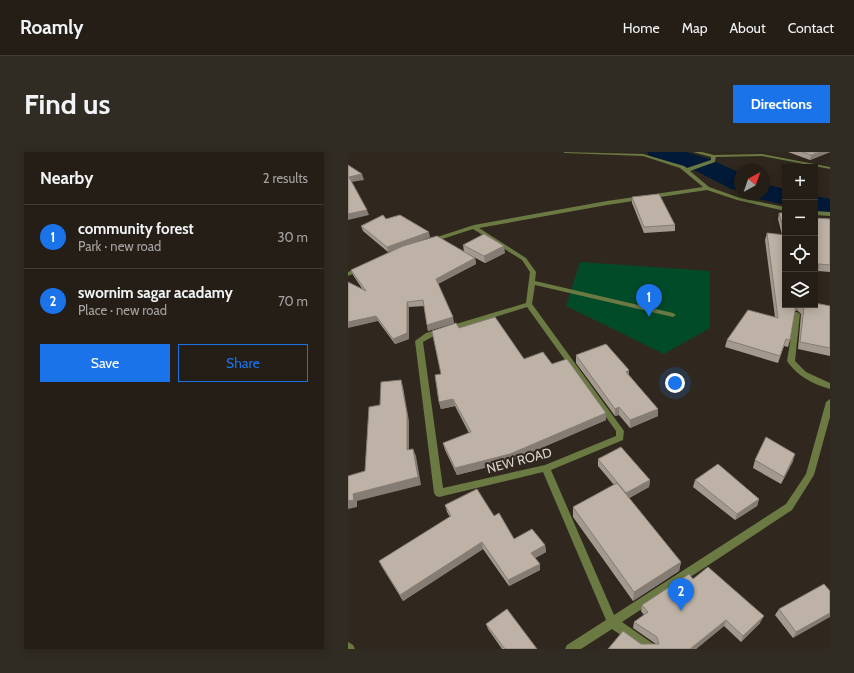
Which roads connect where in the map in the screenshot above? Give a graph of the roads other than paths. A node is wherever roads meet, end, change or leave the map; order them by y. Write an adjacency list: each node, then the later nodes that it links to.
1 (565, 152): 6 (street)
2 (695, 152): 4 (street)
3 (761, 154): 4 (street); 5 (street)
4 (714, 158): 6 (street)
5 (830, 168)
6 (687, 170): 7 (street)
7 (707, 188): 8 (street); 11 (street)
8 (782, 208)
9 (818, 213): 10 (street)
10 (830, 214)
11 (474, 227): 12 (street); 15 (street)
12 (424, 242)
13 (368, 265): 14 (street)
14 (348, 274)
15 (531, 282): 16 (street); 18 (street)
16 (529, 304): 21 (street, NEW ROAD); 21 (street, NEW ROAD)
17 (797, 314): 19 (street)
18 (673, 315)
19 (830, 386)
20 (830, 402): 22 (street)
21 (546, 468): 22 (street)
22 (612, 622): 23 (street); 24 (street)
23 (571, 649)
24 (651, 649)

